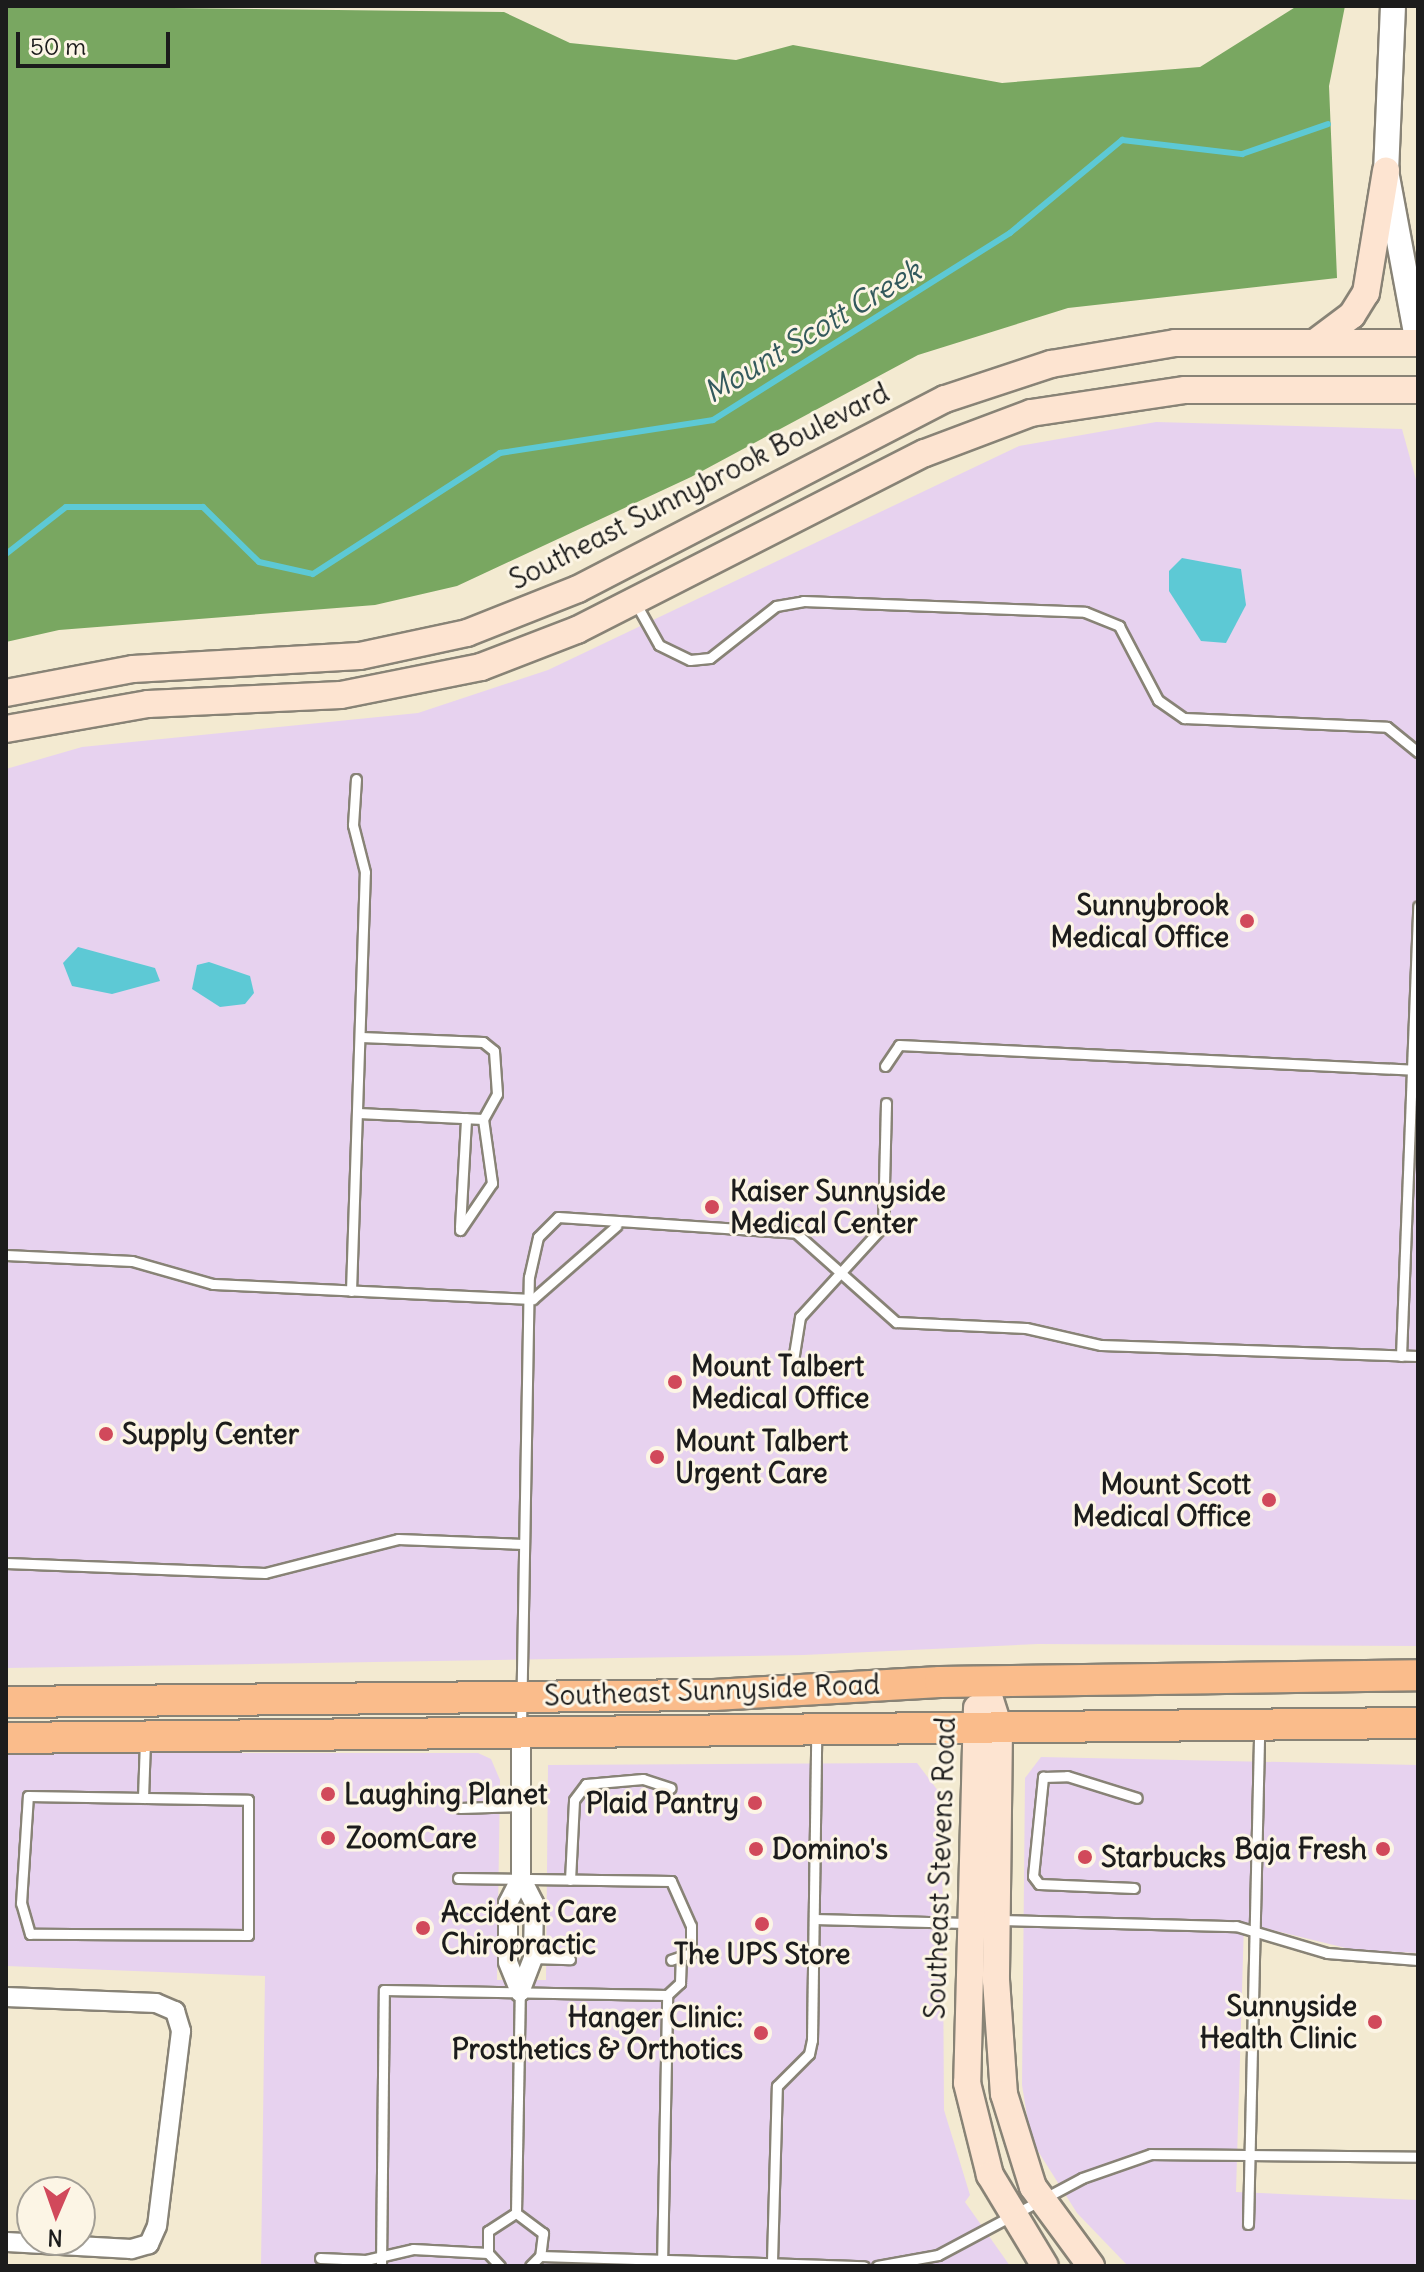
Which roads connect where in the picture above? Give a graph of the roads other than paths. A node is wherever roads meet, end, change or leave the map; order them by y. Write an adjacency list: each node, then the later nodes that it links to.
1 (1393, 6): 2 (street)
2 (1386, 171): 3 (main road); 4 (street)
3 (1316, 342): 4 (main road, Southeast Sunnybrook Boulevard); 6 (main road, Southeast Sunnybrook Boulevard)
4 (1418, 343)
5 (1418, 390): 7 (main road)
6 (800, 473): 7 (main road); 8 (main road, Southeast Sunnybrook Boulevard)
7 (635, 601): 9 (main road); 10 (lane)
8 (6, 693)
9 (6, 729)
10 (1418, 752)
11 (356, 779): 13 (lane)
12 (1418, 906): 15 (lane)
13 (361, 1037): 17 (lane); 19 (lane)
14 (885, 1066): 15 (lane)
15 (1415, 1070): 25 (lane)
16 (886, 1103): 22 (lane)
17 (358, 1113): 18 (lane); 23 (lane)
18 (466, 1118): 19 (lane); 19 (lane)
19 (483, 1119)
20 (616, 1226): 22 (lane); 24 (lane); 24 (lane)
21 (6, 1255): 23 (lane)
22 (842, 1274): 25 (lane); 27 (lane)
23 (351, 1291): 24 (lane)
24 (533, 1299): 28 (lane)
25 (1401, 1356): 26 (lane)
26 (1418, 1356)
27 (792, 1367)
28 (523, 1544): 29 (lane); 32 (lane)
29 (6, 1563)
30 (1418, 1675): 31 (main road, Southeast Sunnyside Road)
31 (984, 1681): 32 (main road, Southeast Sunnyside Road); 37 (main road, Southeast Stevens Road)
32 (520, 1697): 33 (main road, Southeast Sunnyside Road); 39 (lane)
33 (227, 1699): 34 (main road, Southeast Sunnyside Road); 40 (main road)
34 (6, 1702)
35 (1418, 1723): 36 (main road, Southeast Sunnyside Road)
36 (1259, 1726): 37 (main road, Southeast Sunnyside Road); 54 (lane)
37 (986, 1728): 38 (main road, Southeast Sunnyside Road); 52 (main road, Southeast Stevens Road); 53 (main road, Southeast Stevens Road)
38 (816, 1729): 39 (main road, Southeast Sunnyside Road); 51 (lane)
39 (521, 1732): 40 (main road, Southeast Sunnyside Road); 45 (street)
40 (145, 1734): 41 (main road, Southeast Sunnyside Road); 43 (lane)
41 (6, 1738)
42 (671, 1788): 49 (lane)
43 (143, 1798): 43 (lane)
44 (1137, 1798): 50 (lane)
45 (522, 1806): 46 (lane); 48 (street)
46 (460, 1808)
47 (458, 1878): 48 (lane)
48 (521, 1878): 49 (lane); 55 (street); 58 (street)
49 (570, 1880): 59 (lane)
50 (1134, 1888)
51 (814, 1919): 53 (lane); 72 (lane)
52 (997, 1920): 54 (lane); 63 (main road, Southeast Stevens Road)
53 (968, 1923): 65 (main road, Southeast Stevens Road)
54 (1251, 1928): 57 (lane); 61 (lane)
55 (533, 1958): 56 (lane); 58 (street)
56 (570, 1959)
57 (1418, 1960)
58 (520, 1992): 59 (lane); 64 (lane); 71 (lane)
59 (667, 1995): 73 (lane)
60 (6, 1997): 67 (street)
61 (1251, 2150): 62 (lane); 63 (lane); 66 (lane)
62 (1418, 2157)
63 (1041, 2201): 65 (lane); 80 (main road, Southeast Stevens Road)
64 (516, 2213): 68 (lane); 69 (lane)
65 (1011, 2217): 78 (lane); 79 (main road, Southeast Stevens Road)
66 (1248, 2224)
67 (6, 2242)
68 (488, 2253): 71 (lane); 74 (lane)
69 (540, 2256): 73 (lane); 75 (lane)
70 (320, 2258): 71 (lane)
71 (382, 2261)
72 (772, 2261): 73 (lane); 76 (lane)
73 (662, 2262)
74 (500, 2266)
75 (530, 2266)
76 (864, 2266)
77 (877, 2266): 78 (lane)
78 (896, 2266)
79 (1045, 2266)
80 (1091, 2266)

